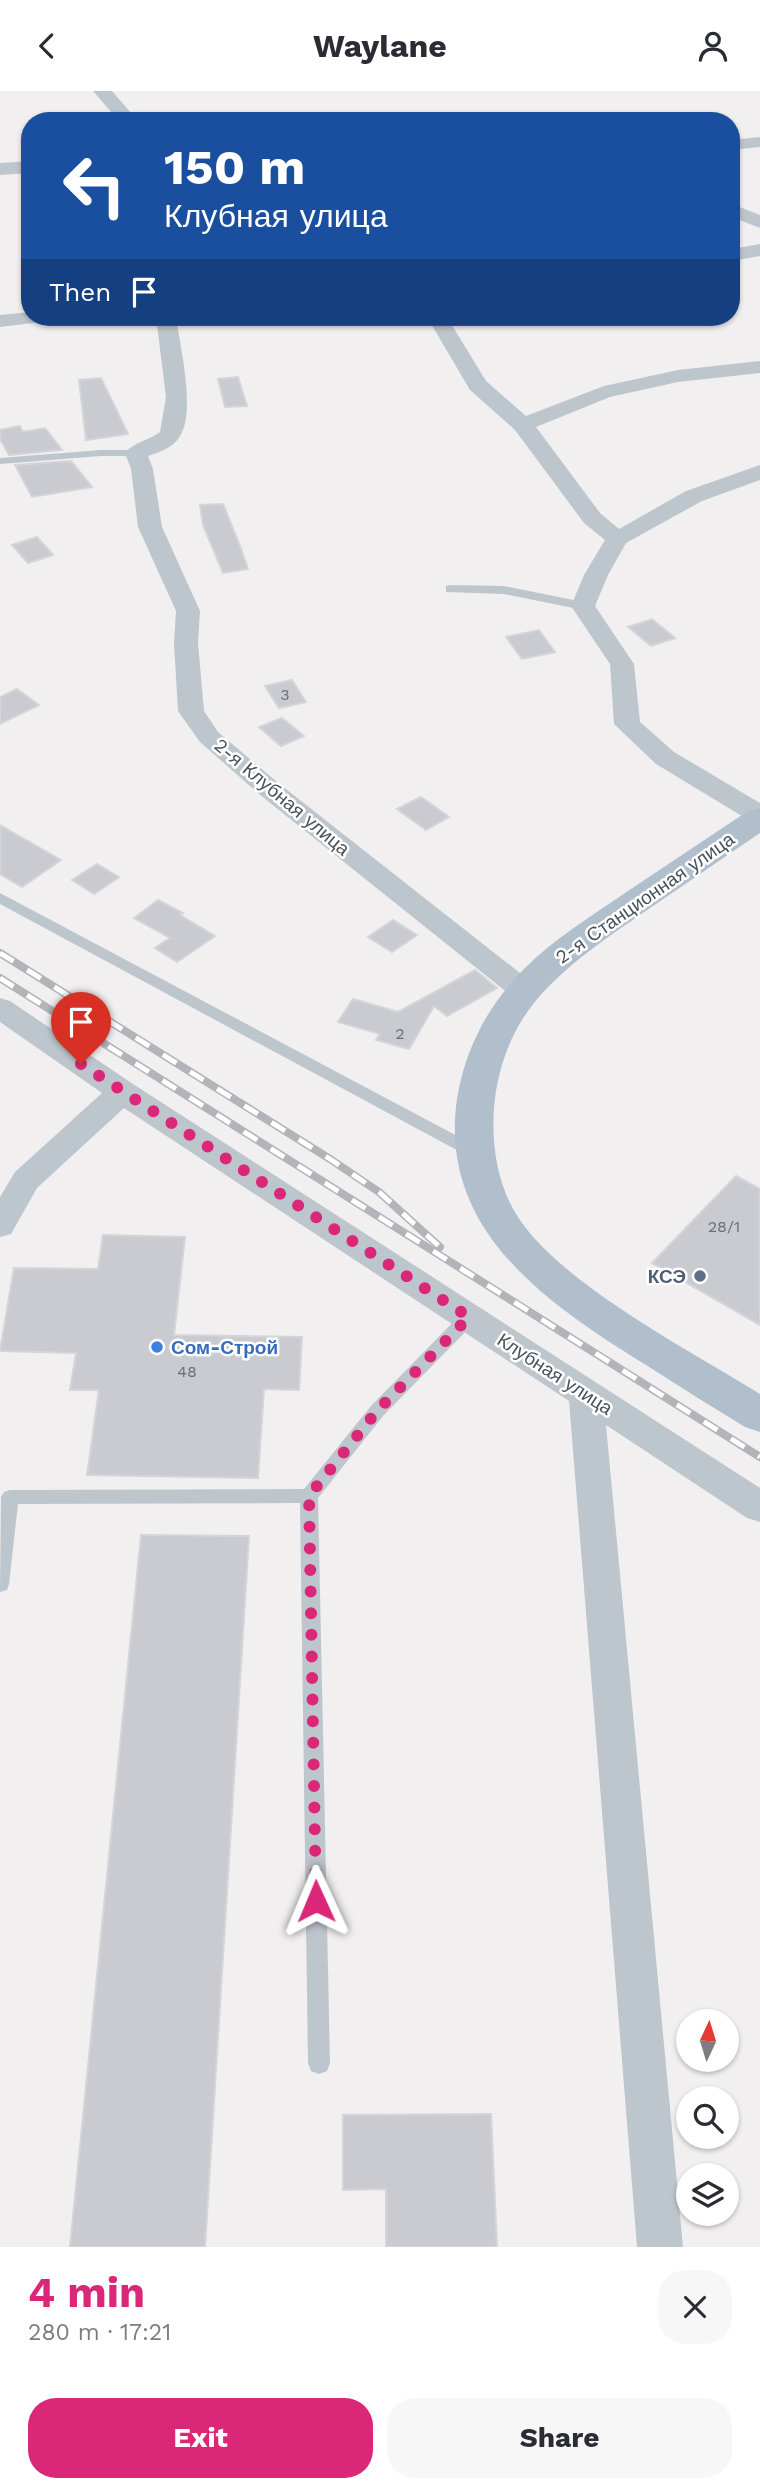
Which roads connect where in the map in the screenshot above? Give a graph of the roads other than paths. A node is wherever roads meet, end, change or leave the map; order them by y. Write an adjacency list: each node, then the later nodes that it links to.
1 (102, 91): 2 (street)
2 (121, 112)
3 (760, 142): 4 (street)
4 (740, 144)
5 (21, 168): 6 (street)
6 (0, 169)
7 (740, 213): 8 (street)
8 (760, 222)
9 (760, 250): 10 (street)
10 (740, 254)
11 (21, 319): 12 (street)
12 (0, 321)
13 (167, 326): 17 (street)
14 (443, 326): 16 (street)
15 (760, 367): 16 (street)
16 (523, 425): 20 (street)
17 (136, 453): 18 (lane); 25 (street, 2-я Клубная улица)
18 (0, 461)
19 (760, 471): 20 (street)
20 (617, 539): 22 (street)
21 (450, 589): 22 (lane)
22 (583, 606): 23 (street)
23 (760, 817): 25 (main road, 2-я Станционная улица)
24 (0, 898): 28 (lane)
25 (524, 991): 28 (main road, 2-я Станционная улица)
26 (0, 1008): 27 (street, Клубная улица)
27 (122, 1092): 29 (street); 30 (street, Клубная улица)
28 (475, 1152): 32 (main road, 2-я Станционная улица)
29 (0, 1226)
30 (469, 1317): 31 (street, Клубная улица); 33 (lane)
31 (586, 1395): 34 (street, Клубная улица); 37 (street)
32 (760, 1415)
33 (309, 1496): 35 (lane); 36 (lane)
34 (760, 1507)
35 (0, 1584)
36 (319, 2063)
37 (660, 2247)

